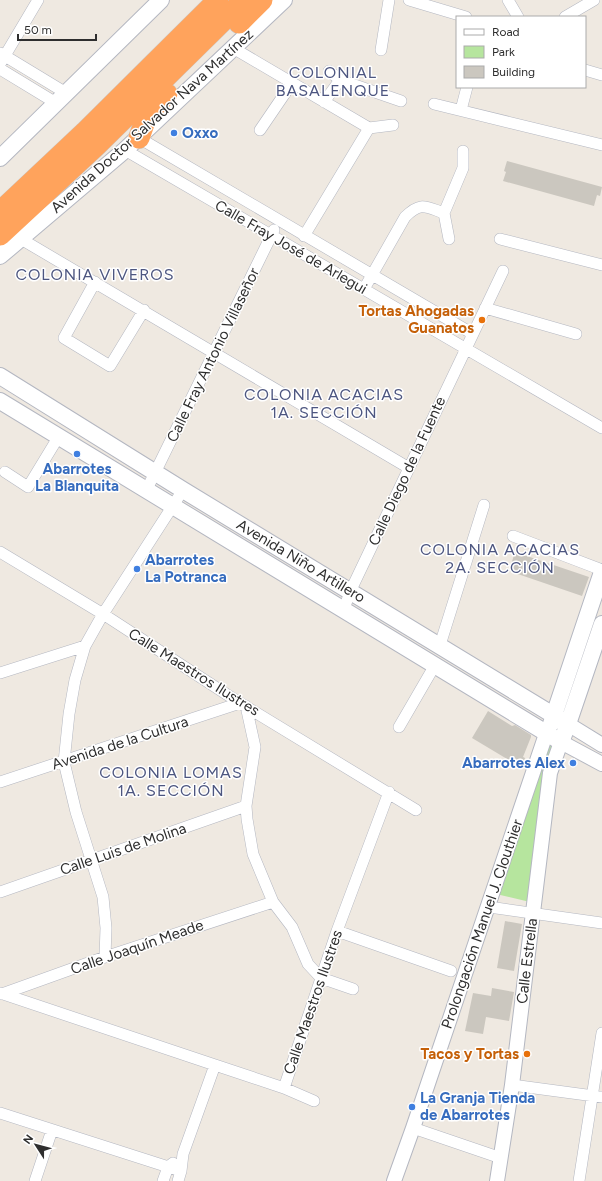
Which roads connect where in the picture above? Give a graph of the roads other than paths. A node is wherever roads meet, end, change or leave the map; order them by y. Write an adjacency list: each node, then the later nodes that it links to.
1 (38, 0): 18 (street)
2 (161, 0): 26 (main road)
3 (218, 0): 34 (highway, Avenida Doctor Salvador Nava Martínez)
4 (244, 0): 34 (highway, Avenida Doctor Salvador Nava Martínez)
5 (262, 0): 35 (highway)
6 (284, 0): 16 (main road, Avenida Doctor Salvador Nava Martínez)
7 (389, 0): 17 (street)
8 (409, 0): 13 (street)
9 (508, 0): 14 (street)
10 (594, 0): 15 (street)
11 (599, 0): 12 (street)
12 (602, 1)
13 (463, 16)
14 (517, 16)
15 (567, 16)
16 (233, 48): 24 (street); 35 (main road, Avenida Doctor Salvador Nava Martínez)
17 (381, 50)
18 (2, 57): 26 (street)
19 (0, 69): 26 (street)
20 (329, 70): 23 (street)
21 (586, 70): 22 (street)
22 (602, 75)
23 (340, 80): 27 (street); 28 (street)
24 (292, 83): 28 (street); 33 (street)
25 (467, 88): 30 (street)
26 (61, 98): 38 (main road)
27 (401, 101)
28 (324, 102): 32 (street)
29 (434, 104): 30 (street)
30 (461, 110): 36 (street)
31 (393, 126): 32 (street)
32 (369, 128): 44 (street)
33 (260, 130)
34 (91, 138): 39 (highway, Avenida Doctor Salvador Nava Martínez); 42 (highway, Avenida Doctor Salvador Nava Martínez)
35 (132, 144): 41 (street, Calle Fray José de Arlegui); 43 (street, Calle Fray José de Arlegui); 45 (main road, Avenida Doctor Salvador Nava Martínez)
36 (602, 145)
37 (463, 151): 40 (street)
38 (0, 158)
39 (0, 212)
40 (444, 213): 46 (street); 51 (street)
41 (279, 221): 43 (street, Calle Fray Antonio Villaseñor); 44 (street, Calle Fray José de Arlegui)
42 (0, 234)
43 (272, 235): 53 (street, Calle Fray José de Arlegui); 59 (street, Calle Fray Antonio Villaseñor)
44 (304, 236): 51 (street, Calle Fray José de Arlegui)
45 (21, 239): 48 (main road, Avenida Doctor Salvador Nava Martínez); 52 (street)
46 (449, 239)
47 (500, 239): 49 (street)
48 (0, 256)
49 (602, 264)
50 (503, 271): 54 (street, Calle Diego de la Fuente)
51 (373, 275): 53 (street); 56 (street, Calle Fray José de Arlegui)
52 (96, 282): 55 (street); 55 (street)
53 (364, 289): 58 (street, Calle Fray José de Arlegui)
54 (485, 308): 56 (street, Calle Diego de la Fuente); 57 (street)
55 (144, 310): 59 (street)
56 (473, 334): 58 (street, Calle Diego de la Fuente)
57 (576, 334)
58 (466, 349): 62 (street, Calle Fray José de Arlegui); 64 (street, Calle Diego de la Fuente)
59 (214, 354): 64 (street); 66 (street, Calle Fray Antonio Villaseñor)
60 (0, 376): 66 (main road, Avenida Niño Artillero)
61 (0, 401): 63 (main road, Avenida Niño Artillero)
62 (602, 428)
63 (59, 436): 65 (street); 67 (main road, Avenida Niño Artillero)
64 (409, 468): 74 (street, Calle Diego de la Fuente)
65 (5, 472)
66 (156, 472): 67 (street, Calle Fray Antonio Villaseñor); 68 (main road, Avenida Niño Artillero)
67 (147, 490): 70 (main road, Avenida Niño Artillero)
68 (184, 490): 70 (street); 74 (main road, Avenida Niño Artillero)
69 (484, 505): 78 (street)
70 (173, 506): 75 (main road, Avenida Niño Artillero); 76 (street)
71 (513, 536): 73 (street)
72 (0, 552): 76 (street, Calle Maestros Ilustres)
73 (602, 571): 83 (main road)
74 (350, 592): 75 (street, Calle Diego de la Fuente); 78 (main road, Avenida Niño Artillero)
75 (344, 609): 80 (main road, Avenida Niño Artillero)
76 (104, 614): 79 (street); 82 (street, Calle Maestros Ilustres)
77 (602, 624): 84 (main road)
78 (440, 645): 83 (main road, Avenida Niño Artillero)
79 (85, 646): 81 (street); 89 (street)
80 (434, 665): 85 (street); 86 (main road, Avenida Niño Artillero)
81 (0, 673)
82 (243, 704): 89 (street, Avenida de la Cultura); 92 (street, Calle Maestros Ilustres); 93 (street)
83 (554, 716): 84 (main road, Avenida Niño Artillero); 86 (main road)
84 (568, 724): 87 (main road); 88 (street, Avenida Niño Artillero)
85 (399, 727)
86 (546, 734): 87 (main road, Avenida Niño Artillero); 98 (street, Prolongación Manuel J. Clouthier)
87 (561, 742): 90 (street, Avenida Niño Artillero); 99 (street, Calle Estrella)
88 (602, 745)
89 (64, 762): 91 (street, Avenida de la Cultura); 95 (street)
90 (602, 764)
91 (0, 782)
92 (389, 792): 94 (street, Calle Maestros Ilustres); 101 (street, Calle Maestros Ilustres)
93 (246, 806): 95 (street, Calle Luis de Molina); 97 (street)
94 (416, 810)
95 (90, 861): 96 (street, Calle Luis de Molina); 102 (street)
96 (0, 892)
97 (273, 902): 102 (street, Calle Joaquín Meade); 104 (street)
98 (488, 907): 99 (street); 114 (street, Prolongación Manuel J. Clouthier)
99 (533, 913): 100 (street); 109 (street, Calle Estrella)
100 (602, 923)
101 (337, 931): 103 (street); 104 (street, Calle Maestros Ilustres)
102 (104, 957): 106 (street, Calle Joaquín Meade)
103 (451, 971)
104 (321, 978): 105 (street); 110 (street, Calle Maestros Ilustres)
105 (353, 989)
106 (1, 994): 108 (street, Calle Maestros Ilustres)
107 (602, 1033): 111 (street)
108 (215, 1065): 110 (street, Calle Maestros Ilustres); 116 (street)
109 (512, 1085): 111 (street); 117 (street, Calle Estrella)
110 (284, 1088): 112 (street)
111 (597, 1096): 124 (street)
112 (314, 1101)
113 (0, 1113): 115 (street)
114 (413, 1128): 117 (street); 122 (street, Prolongación Manuel J. Clouthier)
115 (52, 1130): 118 (street); 120 (street)
116 (183, 1154): 118 (street); 119 (street)
117 (501, 1158): 123 (street, Calle Estrella)
118 (168, 1167): 119 (street); 121 (street)
119 (180, 1176)
120 (35, 1181)
121 (163, 1181)
122 (394, 1181)
123 (497, 1181)
124 (579, 1181)

